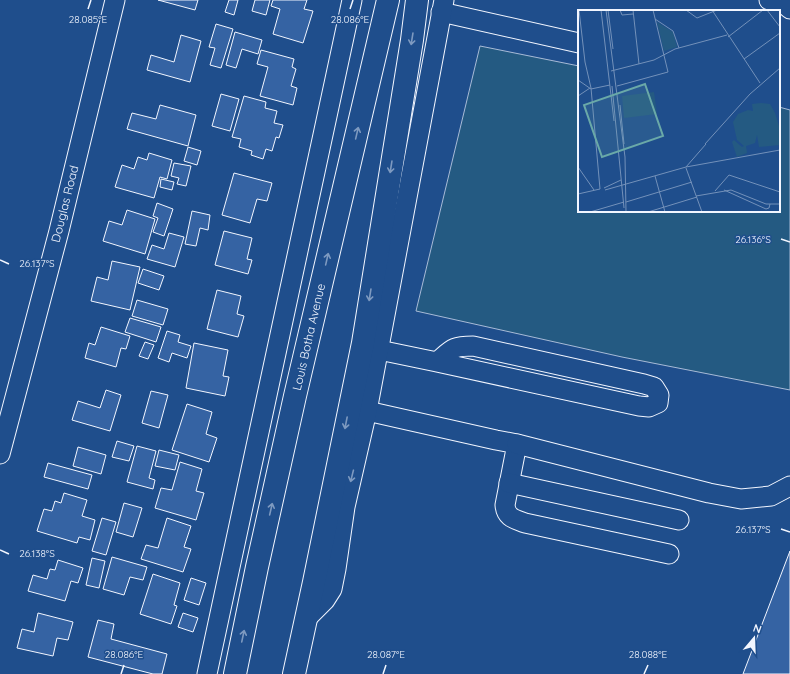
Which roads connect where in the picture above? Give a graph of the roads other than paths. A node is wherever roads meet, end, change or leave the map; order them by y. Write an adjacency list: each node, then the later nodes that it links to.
1 (115, 0): 13 (street, Douglas Road)
2 (352, 0): 19 (street)
3 (388, 0): 20 (main road, Louis Botha Avenue, one-way to 3)
4 (417, 0): 18 (main road, one-way to 18)
5 (769, 0): 7 (street)
6 (442, 6): 8 (street); 9 (street)
7 (790, 9)
8 (578, 43)
9 (379, 350): 10 (street); 11 (street)
10 (437, 362): 10 (street)
11 (367, 411): 12 (street); 18 (street, one-way to 18)
12 (516, 444): 14 (street); 15 (street)
13 (0, 454)
14 (509, 483): 16 (street); 17 (street)
15 (790, 486)
16 (679, 520)
17 (669, 554)
18 (306, 619): 21 (main road)
19 (207, 674)
20 (235, 674)
21 (294, 674)

